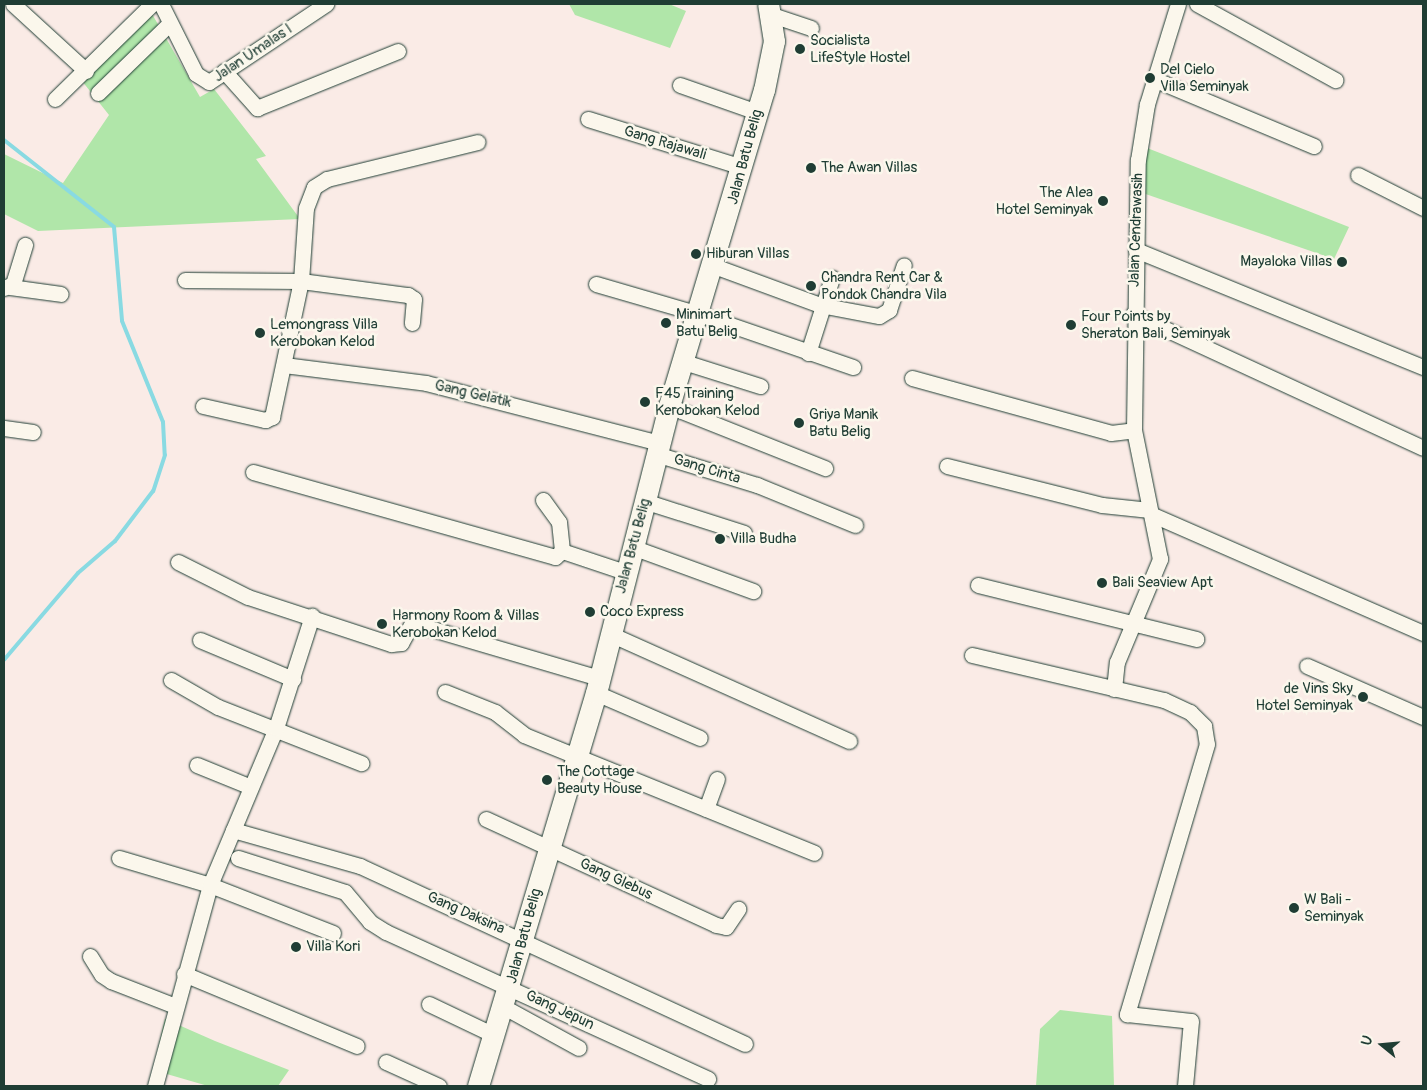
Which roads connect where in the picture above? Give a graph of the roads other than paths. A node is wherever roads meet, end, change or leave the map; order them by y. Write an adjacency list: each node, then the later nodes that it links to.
1 (14, 4): 9 (street)
2 (326, 4): 10 (street, Jalan Umalas I)
3 (1178, 4): 11 (street, Jalan Cendrawasih)
4 (1197, 4): 12 (street)
5 (164, 9): 9 (street); 10 (street, Jalan Umalas I); 14 (street)
6 (770, 9): 7 (street); 16 (street, Jalan Batu Belig)
7 (811, 28)
8 (398, 51): 10 (street)
9 (86, 71): 15 (street)
10 (224, 71)
11 (1156, 80): 19 (street); 24 (street, Jalan Cendrawasih)
12 (1335, 80)
13 (680, 85): 16 (street)
14 (98, 93)
15 (55, 99)
16 (757, 112): 20 (street, Jalan Batu Belig)
17 (588, 119): 20 (street, Gang Rajawali)
18 (478, 142): 29 (street)
19 (1314, 146)
20 (742, 166): 26 (street, Jalan Batu Belig)
21 (1358, 175): 22 (street)
22 (1423, 208)
23 (25, 245): 31 (street)
24 (1136, 250): 35 (street, Jalan Cendrawasih); 41 (street)
25 (904, 264): 33 (street)
26 (714, 266): 33 (street); 34 (street, Jalan Batu Belig)
27 (832, 278): 33 (street)
28 (185, 280): 29 (street)
29 (301, 281): 36 (street); 39 (street)
30 (596, 284): 34 (street)
31 (7, 287): 32 (street)
32 (61, 294)
33 (820, 304): 37 (street)
34 (699, 314): 37 (street); 38 (street, Jalan Batu Belig)
35 (1133, 314): 47 (street, Jalan Cendrawasih); 50 (street)
36 (412, 323)
37 (808, 353): 40 (street)
38 (684, 362): 43 (street); 45 (street, Jalan Batu Belig)
39 (284, 365): 44 (street); 49 (street, Gang Gelatik)
40 (853, 367)
41 (1423, 367)
42 (912, 378): 47 (street)
43 (760, 386)
44 (204, 406)
45 (669, 406): 49 (street, Jalan Batu Belig); 52 (street)
46 (4, 428): 48 (street)
47 (1134, 430): 56 (street, Jalan Cendrawasih)
48 (33, 432)
49 (658, 448): 55 (street, Jalan Batu Belig); 57 (street, Gang Cinta)
50 (1423, 448)
51 (946, 466): 56 (street)
52 (824, 468)
53 (253, 472): 60 (street)
54 (543, 500): 60 (street)
55 (644, 501): 58 (street); 59 (street, Jalan Batu Belig)
56 (1151, 512): 66 (street, Jalan Cendrawasih); 67 (street)
57 (855, 525)
58 (744, 533)
59 (632, 547): 62 (street, Jalan Batu Belig); 64 (street)
60 (562, 551): 62 (street)
61 (178, 562): 65 (street)
62 (625, 572): 68 (street, Jalan Batu Belig)
63 (978, 585): 66 (street)
64 (753, 591)
65 (312, 616): 73 (street); 75 (street)
66 (1133, 620): 69 (street); 76 (street, Jalan Cendrawasih)
67 (1423, 633)
68 (610, 634): 75 (street, Jalan Batu Belig); 81 (street)
69 (1196, 639)
70 (200, 640): 73 (street)
71 (972, 655): 76 (street)
72 (1307, 666): 78 (street)
73 (293, 679): 79 (street)
74 (172, 680): 79 (street)
75 (597, 686): 80 (street); 82 (street, Jalan Batu Belig)
76 (1114, 689): 113 (street)
77 (445, 692): 82 (street)
78 (1423, 717)
79 (276, 728): 83 (street); 86 (street)
80 (700, 738)
81 (849, 741)
82 (577, 754): 87 (street); 90 (street, Jalan Batu Belig)
83 (361, 763)
84 (197, 765): 86 (street)
85 (717, 779): 87 (street)
86 (251, 787): 89 (street)
87 (706, 809): 91 (street)
88 (486, 819): 90 (street, Gang Glebus)
89 (233, 830): 94 (street); 97 (street, Gang Daksina)
90 (548, 846): 95 (street, Gang Glebus); 97 (street, Jalan Batu Belig)
91 (814, 853)
92 (119, 858): 94 (street)
93 (238, 858): 100 (street, Gang Jepun)
94 (210, 885): 96 (street); 99 (street)
95 (738, 909)
96 (333, 933)
97 (525, 939): 100 (street, Jalan Batu Belig); 105 (street, Gang Daksina)
98 (90, 956): 102 (street)
99 (184, 974): 102 (street); 106 (street)
100 (510, 986): 103 (street, Jalan Batu Belig); 109 (street, Gang Jepun)
101 (429, 1004): 104 (street)
102 (175, 1006): 110 (street)
103 (504, 1007): 104 (street, Jalan Batu Belig); 107 (street)
104 (494, 1035): 112 (street, Jalan Batu Belig)
105 (745, 1044)
106 (357, 1046)
107 (579, 1048)
108 (386, 1062): 111 (street)
109 (708, 1079)
110 (155, 1086)
111 (439, 1086)
112 (478, 1086)
113 (1185, 1086)

